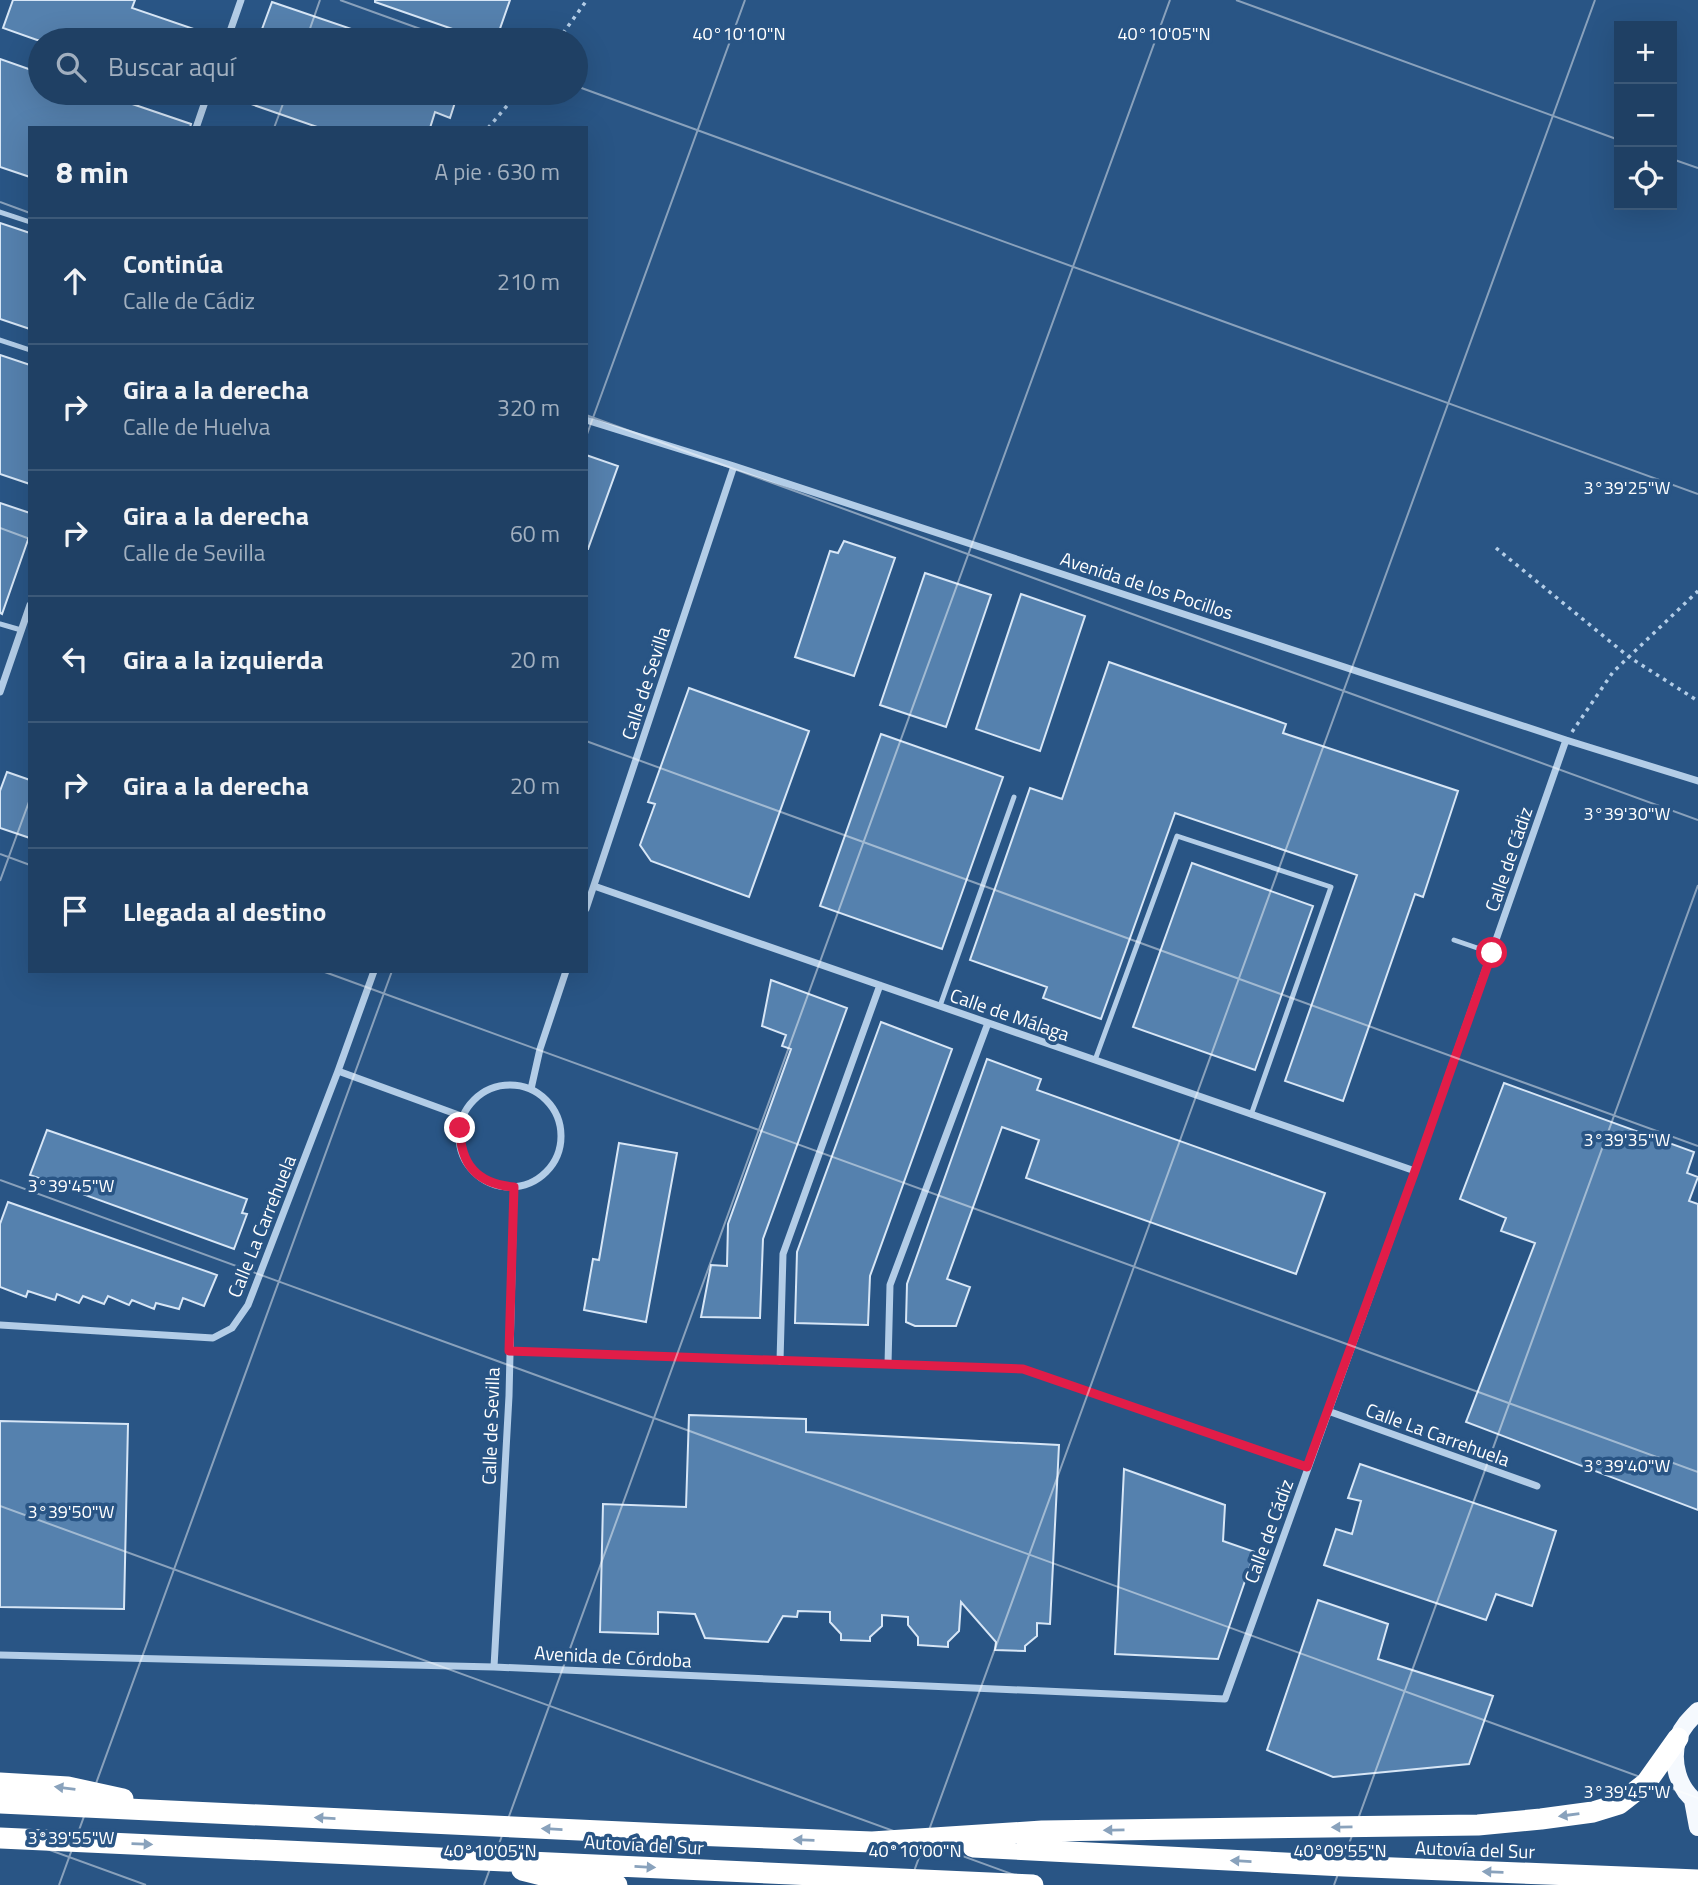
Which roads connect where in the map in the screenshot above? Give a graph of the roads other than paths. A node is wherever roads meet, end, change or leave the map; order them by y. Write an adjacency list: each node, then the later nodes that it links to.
1 (241, 0): 2 (street)
2 (231, 28)
3 (204, 105): 4 (street)
4 (197, 126)
5 (0, 212): 6 (lane)
6 (28, 221)
7 (0, 340): 8 (lane)
8 (28, 349)
9 (588, 421): 10 (street, Avenida de los Pocillos)
10 (734, 466): 15 (street, Avenida de los Pocillos); 18 (street, Calle de Sevilla)
11 (28, 611): 13 (street)
12 (0, 624): 13 (lane)
13 (21, 631): 14 (street)
14 (0, 692)
15 (1566, 740): 16 (street, Avenida de los Pocillos); 21 (street, Calle de Cádiz)
16 (1698, 781)
17 (1014, 797): 25 (lane)
18 (594, 886): 19 (street, Calle de Sevilla); 24 (street, Calle de Málaga)
19 (588, 903)
20 (1454, 940): 21 (lane)
21 (1492, 953): 32 (street, Calle de Cádiz)
22 (373, 973): 28 (street, Calle La Carrehuela)
23 (565, 973): 29 (street)
24 (880, 985): 25 (street, Calle de Málaga); 36 (street)
25 (940, 1006): 26 (street, Calle de Málaga)
26 (988, 1023): 27 (street, Calle de Málaga); 37 (street)
27 (1095, 1060): 30 (street, Calle de Málaga); 30 (lane)
28 (338, 1071): 31 (street); 34 (street, Calle La Carrehuela)
29 (531, 1089): 31 (street); 33 (street)
30 (1251, 1115): 32 (street, Calle de Málaga)
31 (464, 1117): 33 (street)
32 (1415, 1171): 38 (street, Calle de Cádiz)
33 (514, 1187): 35 (street, Calle de Sevilla)
34 (0, 1325)
35 (509, 1351): 36 (street); 42 (street, Calle de Sevilla)
36 (780, 1361): 37 (street)
37 (888, 1364): 39 (street)
38 (1328, 1411): 39 (street, Calle de Cádiz); 40 (street, Calle La Carrehuela)
39 (1307, 1467): 43 (street, Calle de Cádiz)
40 (1537, 1486)
41 (0, 1655): 42 (street, Avenida de Córdoba)
42 (494, 1667): 43 (street, Avenida de Córdoba)
43 (1225, 1699)
44 (1698, 1711): 45 (main road)
45 (1678, 1738): 47 (main road); 52 (highway, one-way to 52)
46 (0, 1783): 49 (highway, one-way to 46)
47 (1695, 1802): 50 (main road)
48 (0, 1803): 49 (highway)
49 (179, 1812): 52 (highway, one-way to 49)
50 (1698, 1827)
51 (0, 1838): 53 (highway, Autovía del Sur, one-way to 53)
52 (872, 1842): 54 (highway, Autovía del Sur, one-way to 52)
53 (479, 1859): 55 (highway); 56 (highway, Autovía del Sur, one-way to 56)
54 (1698, 1880)
55 (617, 1885)
56 (1033, 1885)

